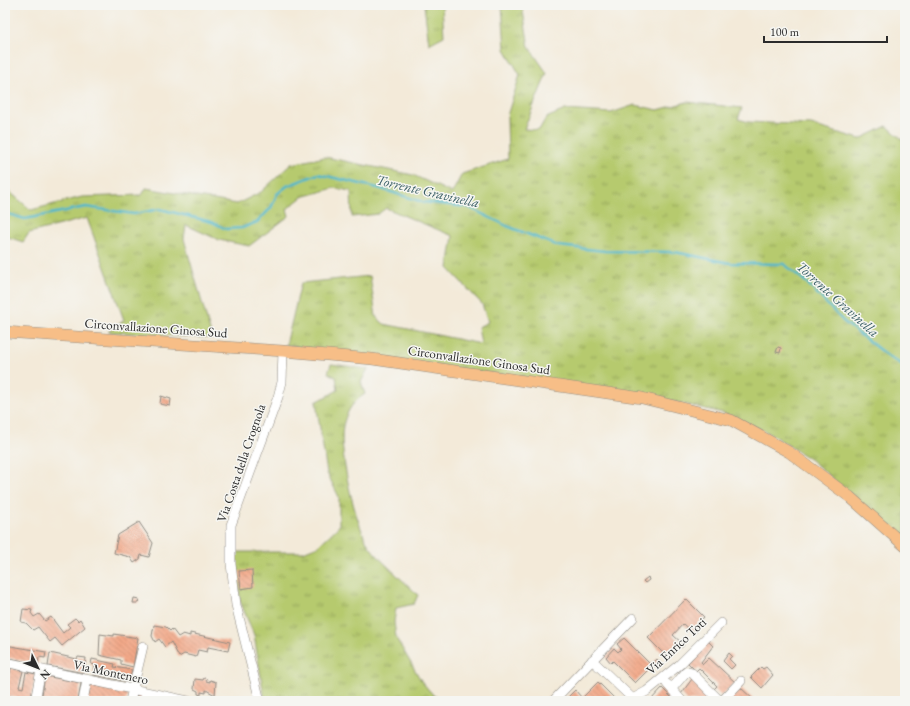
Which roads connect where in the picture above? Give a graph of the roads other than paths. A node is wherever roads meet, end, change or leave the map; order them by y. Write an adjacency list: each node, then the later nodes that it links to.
1 (5, 332): 2 (main road, Circonvallazione Ginosa Sud)
2 (283, 351): 3 (main road, Circonvallazione Ginosa Sud); 23 (street, Via Costa della Crognola)
3 (905, 546)
4 (633, 618): 7 (street)
5 (721, 622): 10 (street, Via Enrico Toti)
6 (143, 646): 14 (street)
7 (592, 660): 17 (street); 24 (street)
8 (5, 663): 9 (street, Via Montenero)
9 (41, 670): 11 (street, Via Montenero); 19 (street)
10 (660, 679): 13 (street); 17 (street, Via Enrico Toti)
11 (87, 680): 14 (street, Via Montenero); 20 (street)
12 (741, 681): 26 (street)
13 (669, 686): 25 (street); 26 (street)
14 (133, 690): 16 (street, Via Montenero); 21 (street)
15 (5, 700): 18 (street)
16 (178, 700): 22 (street, Via Montenero)
17 (632, 700)
18 (12, 701)
19 (35, 701)
20 (83, 701)
21 (130, 701)
22 (188, 701)
23 (260, 701)
24 (553, 701)
25 (682, 701)
26 (721, 701)

